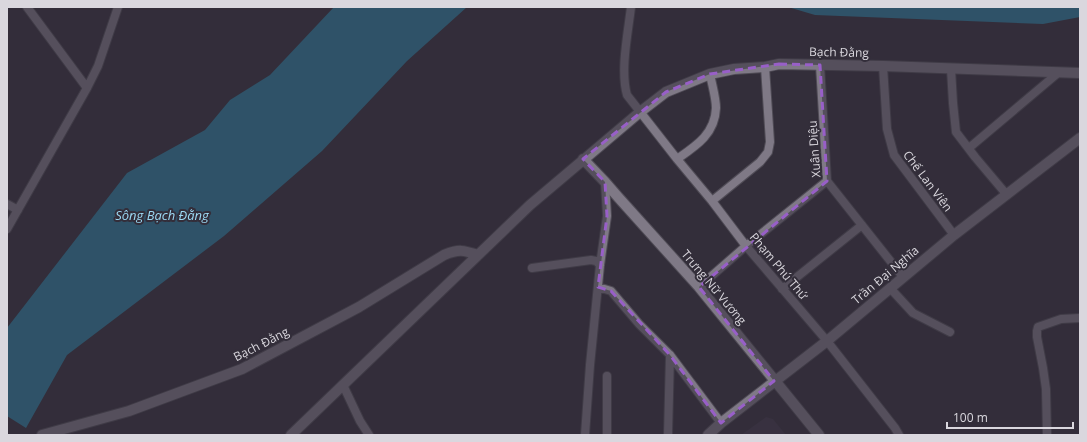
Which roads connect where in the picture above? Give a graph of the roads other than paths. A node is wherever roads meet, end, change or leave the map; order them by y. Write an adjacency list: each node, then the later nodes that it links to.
1 (28, 7): 11 (street)
2 (118, 7): 11 (street)
3 (631, 7): 12 (street)
4 (820, 65): 5 (street, Bạch Đằng); 6 (street, Bạch Đằng); 17 (street, Xuân Diệu)
5 (883, 66): 7 (street, Bạch Đằng); 25 (street, Chế Lan Viên)
6 (765, 67): 10 (street, Bạch Đằng); 20 (street)
7 (951, 69): 8 (street, Bạch Đằng); 14 (street)
8 (1058, 73): 9 (street, Bạch Đằng); 14 (street)
9 (1080, 73)
10 (710, 74): 12 (street, Bạch Đằng); 16 (street)
11 (87, 88): 22 (street)
12 (640, 112): 15 (street, Bạch Đằng); 16 (street, Phạm Phú Thứ)
13 (1080, 138): 19 (street, Trần Đại Nghĩa)
14 (969, 148): 19 (street)
15 (583, 159): 18 (street, Trưng Nữ Vương); 27 (street, Bạch Đằng)
16 (677, 159): 20 (street, Phạm Phú Thứ)
17 (827, 181): 23 (street, Xuân Diệu); 26 (street)
18 (605, 182): 28 (street); 32 (street, Trưng Nữ Vương)
19 (1007, 195): 25 (street, Trần Đại Nghĩa)
20 (712, 201): 26 (street, Phạm Phú Thứ)
21 (7, 204): 22 (street)
22 (18, 210): 24 (street)
23 (862, 225): 30 (street, Xuân Diệu); 34 (street)
24 (7, 229)
25 (954, 235): 30 (street, Trần Đại Nghĩa)
26 (746, 246): 32 (street); 34 (street, Phạm Phú Thứ)
27 (478, 255): 41 (street, Bạch Đằng); 43 (street, Bạch Đằng)
28 (600, 265): 29 (street); 31 (street)
29 (532, 268)
30 (903, 277): 33 (street, Trần Đại Nghĩa)
31 (598, 287): 38 (street); 46 (street)
32 (699, 287): 40 (street, Trưng Nữ Vương)
33 (890, 288): 36 (street); 37 (street, Trần Đại Nghĩa)
34 (782, 289): 37 (street, Phạm Phú Thứ)
35 (1080, 318): 52 (street)
36 (950, 332)
37 (827, 341): 40 (street, Trần Đại Nghĩa); 51 (street, Phạm Phú Thứ)
38 (670, 355): 42 (street); 48 (street)
39 (607, 376): 47 (street)
40 (774, 381): 42 (street, Trần Đại Nghĩa); 50 (street, Trưng Nữ Vương)
41 (343, 385): 44 (street, Bạch Đằng); 45 (street)
42 (721, 423): 49 (street, Trần Đại Nghĩa)
43 (42, 435)
44 (290, 435)
45 (369, 435)
46 (585, 435)
47 (607, 435)
48 (668, 435)
49 (708, 435)
50 (819, 435)
51 (899, 435)
52 (1047, 435)

